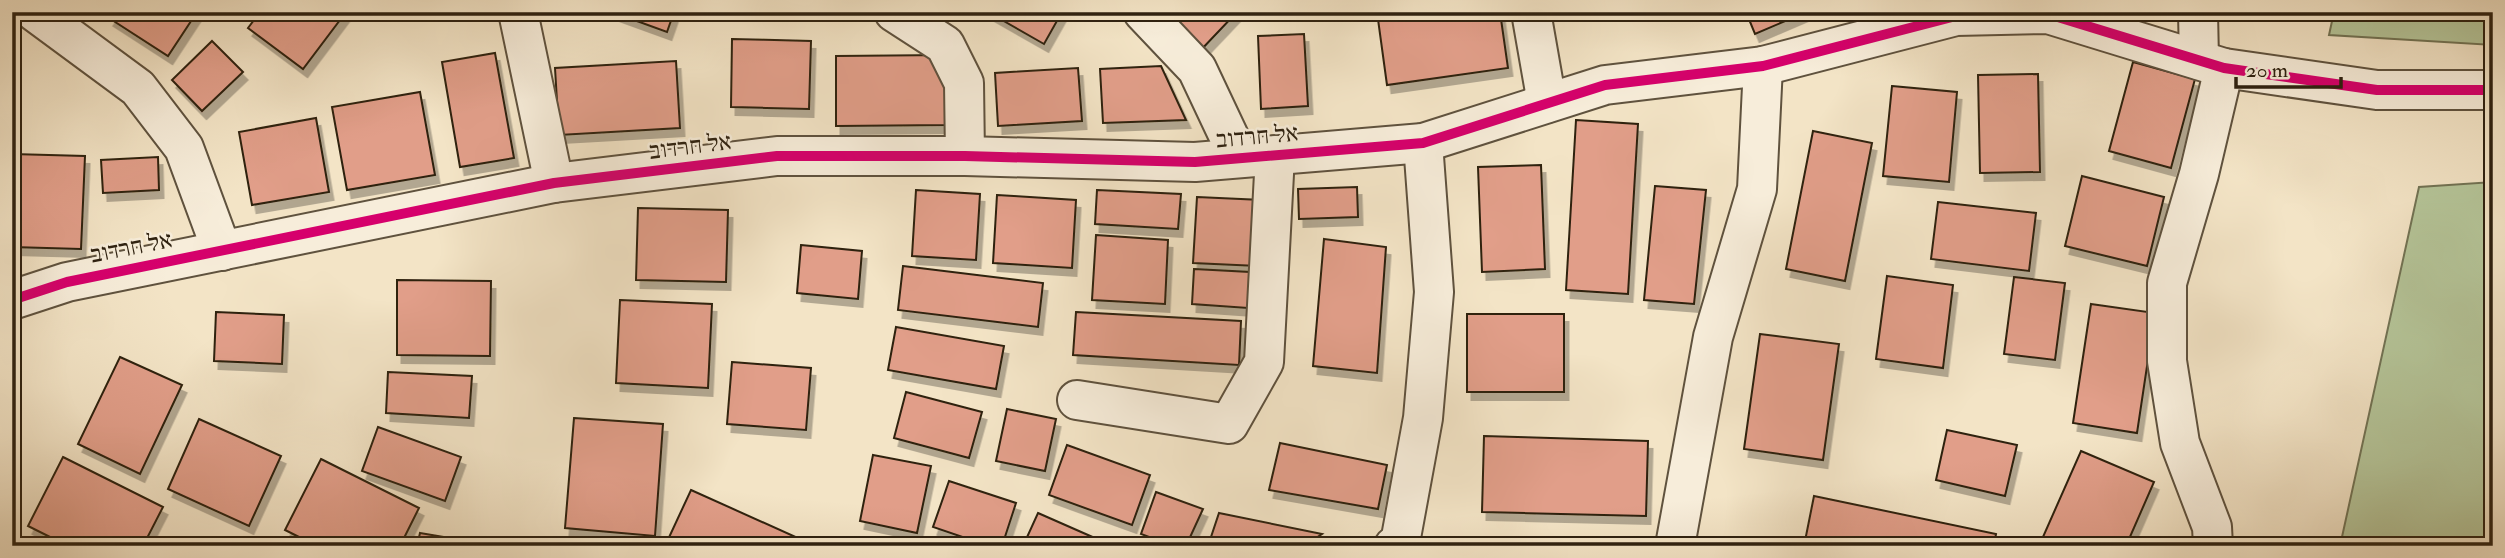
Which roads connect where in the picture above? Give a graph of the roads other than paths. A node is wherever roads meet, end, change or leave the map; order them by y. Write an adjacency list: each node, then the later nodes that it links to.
1 (35, 12): 16 (street)
2 (518, 12): 15 (street)
3 (894, 12): 13 (street)
4 (1143, 12): 14 (street)
5 (1531, 12): 11 (street)
6 (2197, 12): 8 (street)
7 (2079, 17): 8 (street, אל חרדוב); 9 (street, אל חרדוב)
8 (2211, 64): 10 (street, אל חרדוב); 21 (street)
9 (1763, 66): 11 (street, אל חרדוב); 20 (street)
10 (2493, 90)
11 (1546, 103): 12 (street, אל חרדוב)
12 (1423, 143): 14 (street, אל חרדוב); 19 (street)
13 (965, 156): 14 (street, אל חרדוב); 15 (street, אל חרדוב)
14 (1257, 157): 18 (street)
15 (554, 183): 16 (street, אל חרדוב)
16 (222, 251): 17 (street, אל חרדוב)
17 (12, 300)
18 (1077, 400)
19 (1394, 546)
20 (1675, 546)
21 (2213, 546)

